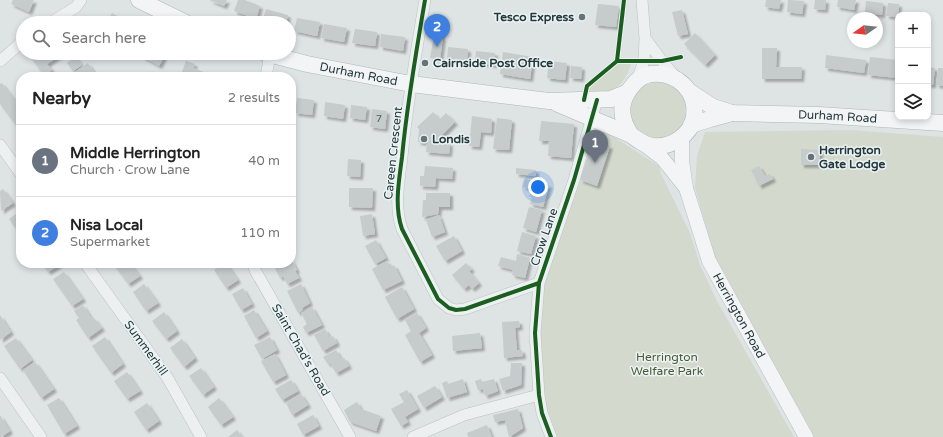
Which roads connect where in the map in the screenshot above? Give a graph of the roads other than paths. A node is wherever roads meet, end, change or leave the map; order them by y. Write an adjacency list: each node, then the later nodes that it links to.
1 (80, 0): 5 (street)
2 (139, 0): 6 (highway)
3 (425, 0): 15 (street, Careen Crescent)
4 (642, 0): 7 (street)
5 (61, 16)
6 (172, 16)
7 (646, 38): 13 (street); 14 (street)
8 (16, 46): 9 (street)
9 (0, 60)
10 (267, 60): 12 (street)
11 (292, 60): 15 (highway, Durham Road)
12 (266, 72)
13 (677, 79): 14 (highway); 16 (highway, Durham Road)
14 (637, 80): 17 (highway)
15 (411, 84): 19 (highway, Durham Road); 30 (street, Careen Crescent)
16 (690, 92): 20 (highway, Durham Road); 23 (highway)
17 (626, 93): 18 (highway, Durham Road); 24 (highway)
18 (597, 100): 19 (highway, Durham Road); 21 (street, Crow Lane)
19 (549, 101): 21 (highway, Durham Road)
20 (732, 113): 22 (highway, Durham Road); 23 (highway, Durham Road)
21 (593, 118): 24 (highway, Durham Road); 30 (street, Crow Lane)
22 (943, 123)
23 (687, 131): 24 (highway, Durham Road); 27 (main road, Herrington Road)
24 (636, 138): 27 (main road, Herrington Road)
25 (0, 145): 26 (street)
26 (16, 167)
27 (686, 188): 38 (main road, Herrington Road)
28 (89, 268): 34 (street, Summerhill)
29 (254, 268): 35 (street, Saint Chad's Road)
30 (539, 283): 32 (street, Crow Lane)
31 (0, 378): 33 (street)
32 (539, 395): 36 (street); 37 (street, Crow Lane)
33 (41, 437)
34 (201, 437)
35 (350, 437)
36 (413, 437)
37 (551, 437)
38 (806, 437)

